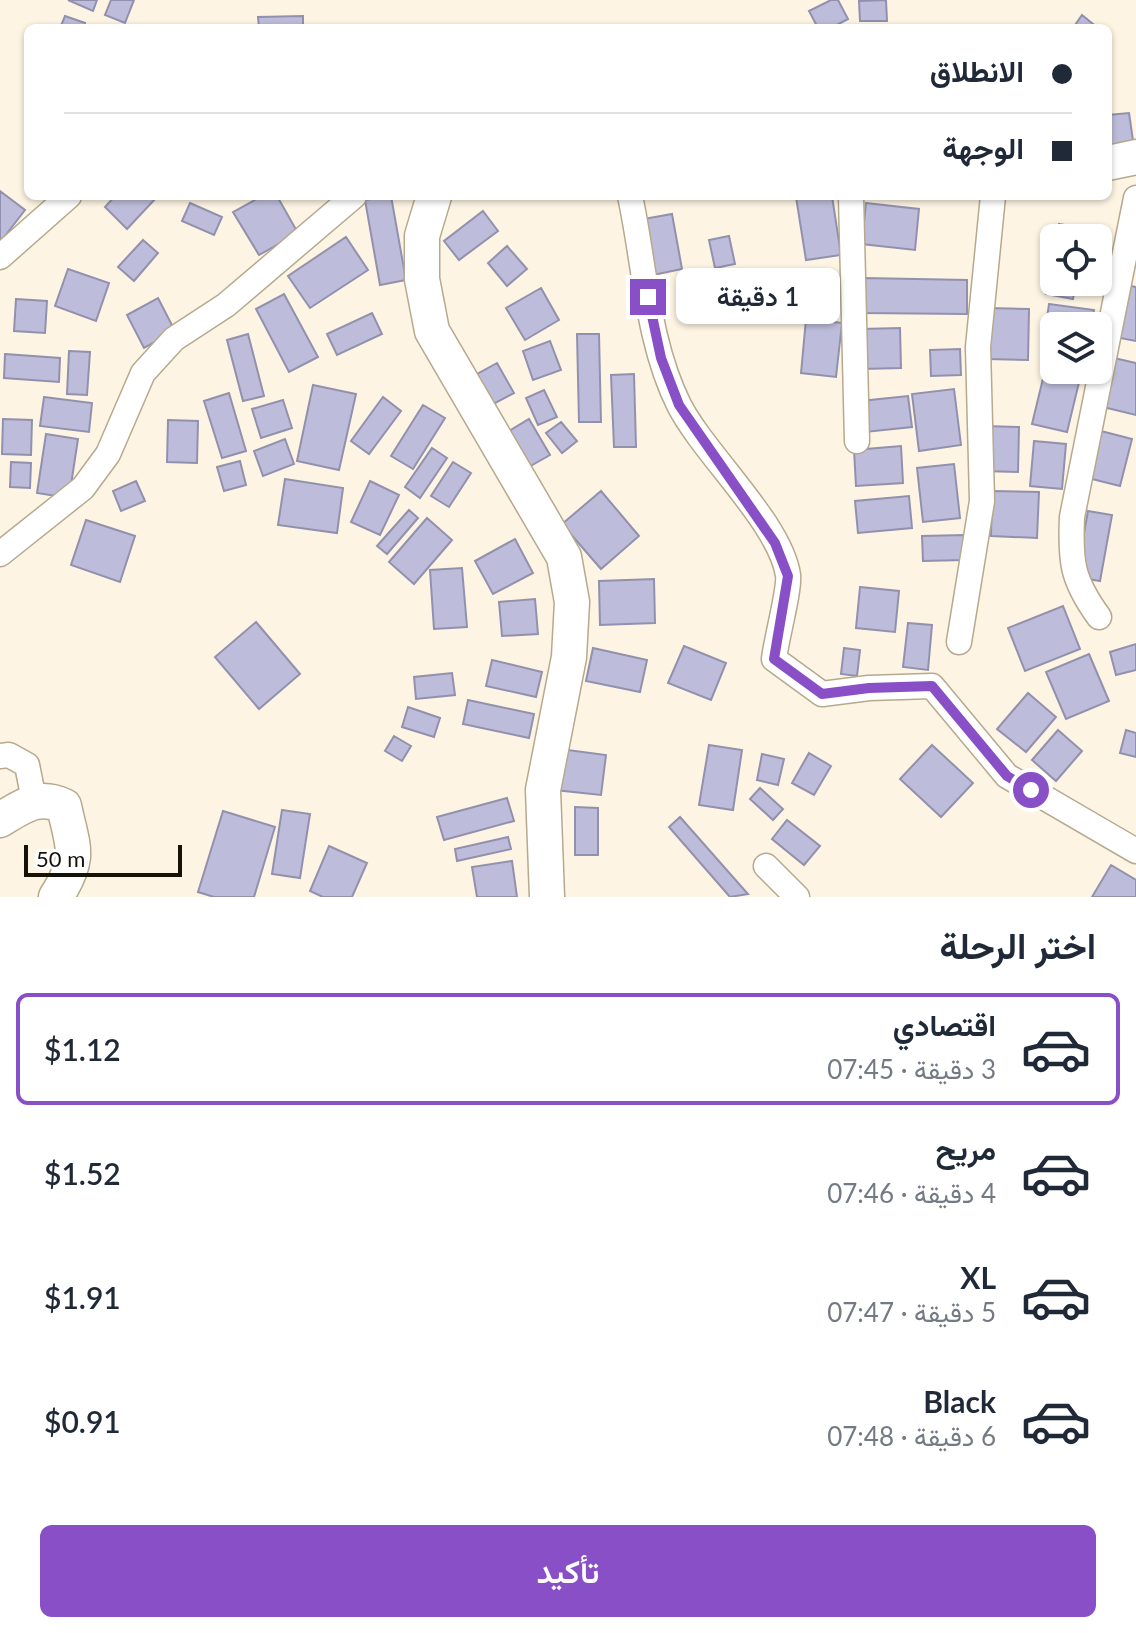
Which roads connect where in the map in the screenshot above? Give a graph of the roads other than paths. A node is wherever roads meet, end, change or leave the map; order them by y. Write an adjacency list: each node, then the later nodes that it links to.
1 (1136, 157): 2 (street)
2 (1112, 162)
3 (1136, 198): 13 (street)
4 (64, 200): 10 (street)
5 (349, 200): 12 (street)
6 (433, 200): 21 (street)
7 (631, 200): 18 (street)
8 (851, 200): 11 (street)
9 (993, 200): 14 (street)
10 (0, 257)
11 (857, 441)
12 (0, 554)
13 (1099, 617)
14 (959, 642)
15 (0, 756): 16 (street)
16 (34, 800): 17 (street); 20 (street)
17 (0, 820)
18 (1136, 851)
19 (766, 866): 22 (street)
20 (56, 897)
21 (547, 897)
22 (797, 897)

